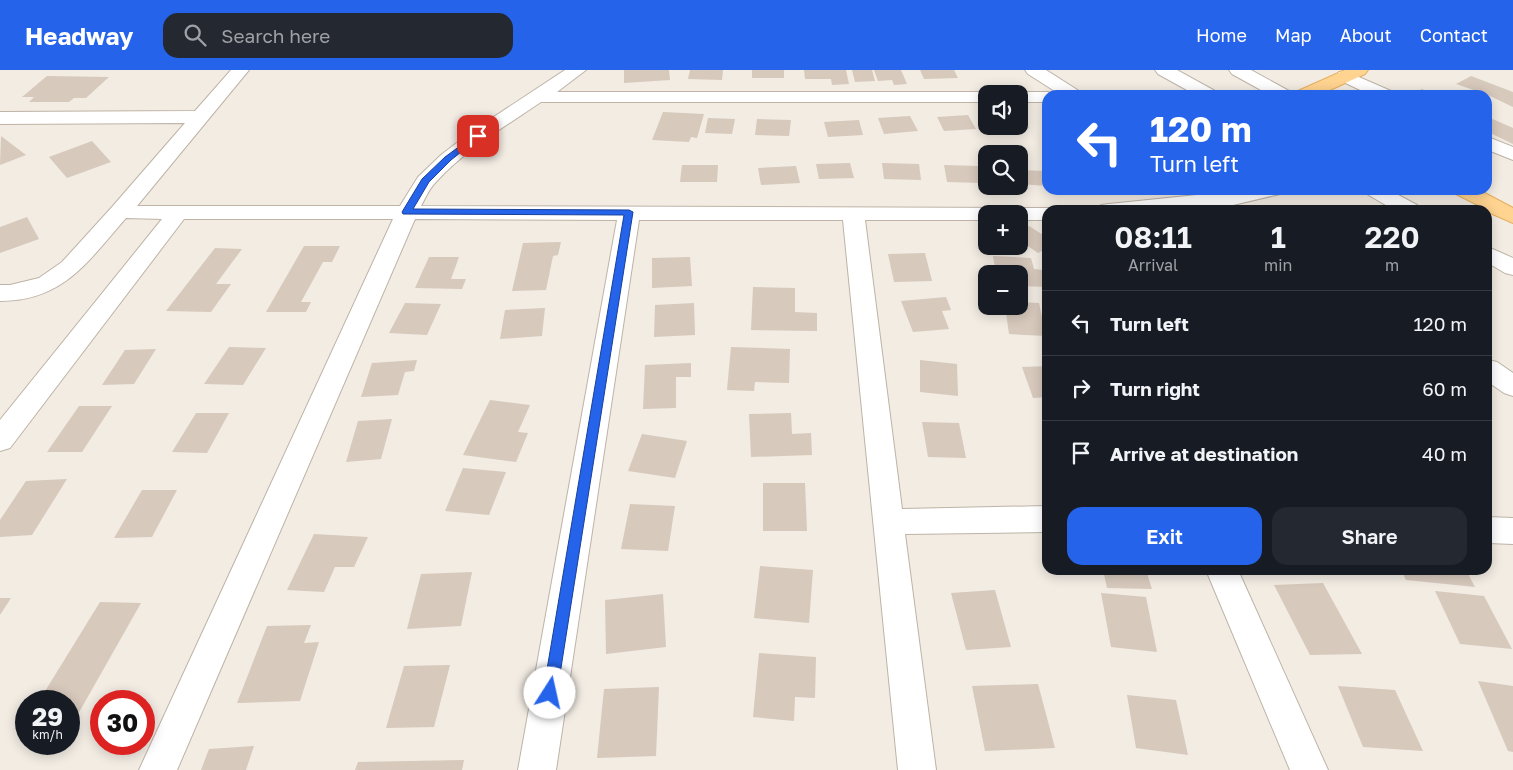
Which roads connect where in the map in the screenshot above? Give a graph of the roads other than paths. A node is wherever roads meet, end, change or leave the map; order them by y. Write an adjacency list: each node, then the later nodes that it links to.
1 (240, 70): 16 (street)
2 (577, 70): 12 (street)
3 (1034, 70): 7 (street)
4 (1164, 70): 8 (street)
5 (1238, 70): 9 (street)
6 (1352, 73): 10 (main road); 11 (street)
7 (1065, 90)
8 (1200, 90)
9 (1274, 90)
10 (1315, 90)
11 (1378, 90)
12 (535, 97): 13 (street); 30 (street)
13 (978, 97)
14 (1028, 97): 15 (street)
15 (1042, 97)
16 (201, 117): 17 (street); 29 (street)
17 (0, 118)
18 (1492, 145): 19 (street)
19 (1513, 154)
20 (1254, 195): 23 (street)
21 (1383, 195): 25 (street)
22 (1471, 195): 26 (main road)
23 (1234, 200): 24 (street)
24 (1172, 205)
25 (1400, 205)
26 (1490, 205)
27 (1492, 206): 34 (main road)
28 (179, 211): 29 (street); 30 (street); 40 (street)
29 (120, 212): 37 (street)
30 (407, 212): 31 (street); 46 (street)
31 (629, 212): 32 (street); 47 (street)
32 (853, 213): 33 (street); 42 (street)
33 (1042, 214)
34 (1513, 217)
35 (1492, 256): 36 (street)
36 (1513, 268)
37 (0, 293)
38 (1492, 372): 39 (street)
39 (1513, 386)
40 (0, 440)
41 (1042, 519): 42 (street)
42 (888, 522): 48 (street)
43 (1492, 530): 44 (street)
44 (1513, 531)
45 (1224, 575): 49 (street)
46 (158, 770)
47 (538, 770)
48 (917, 770)
49 (1309, 770)

